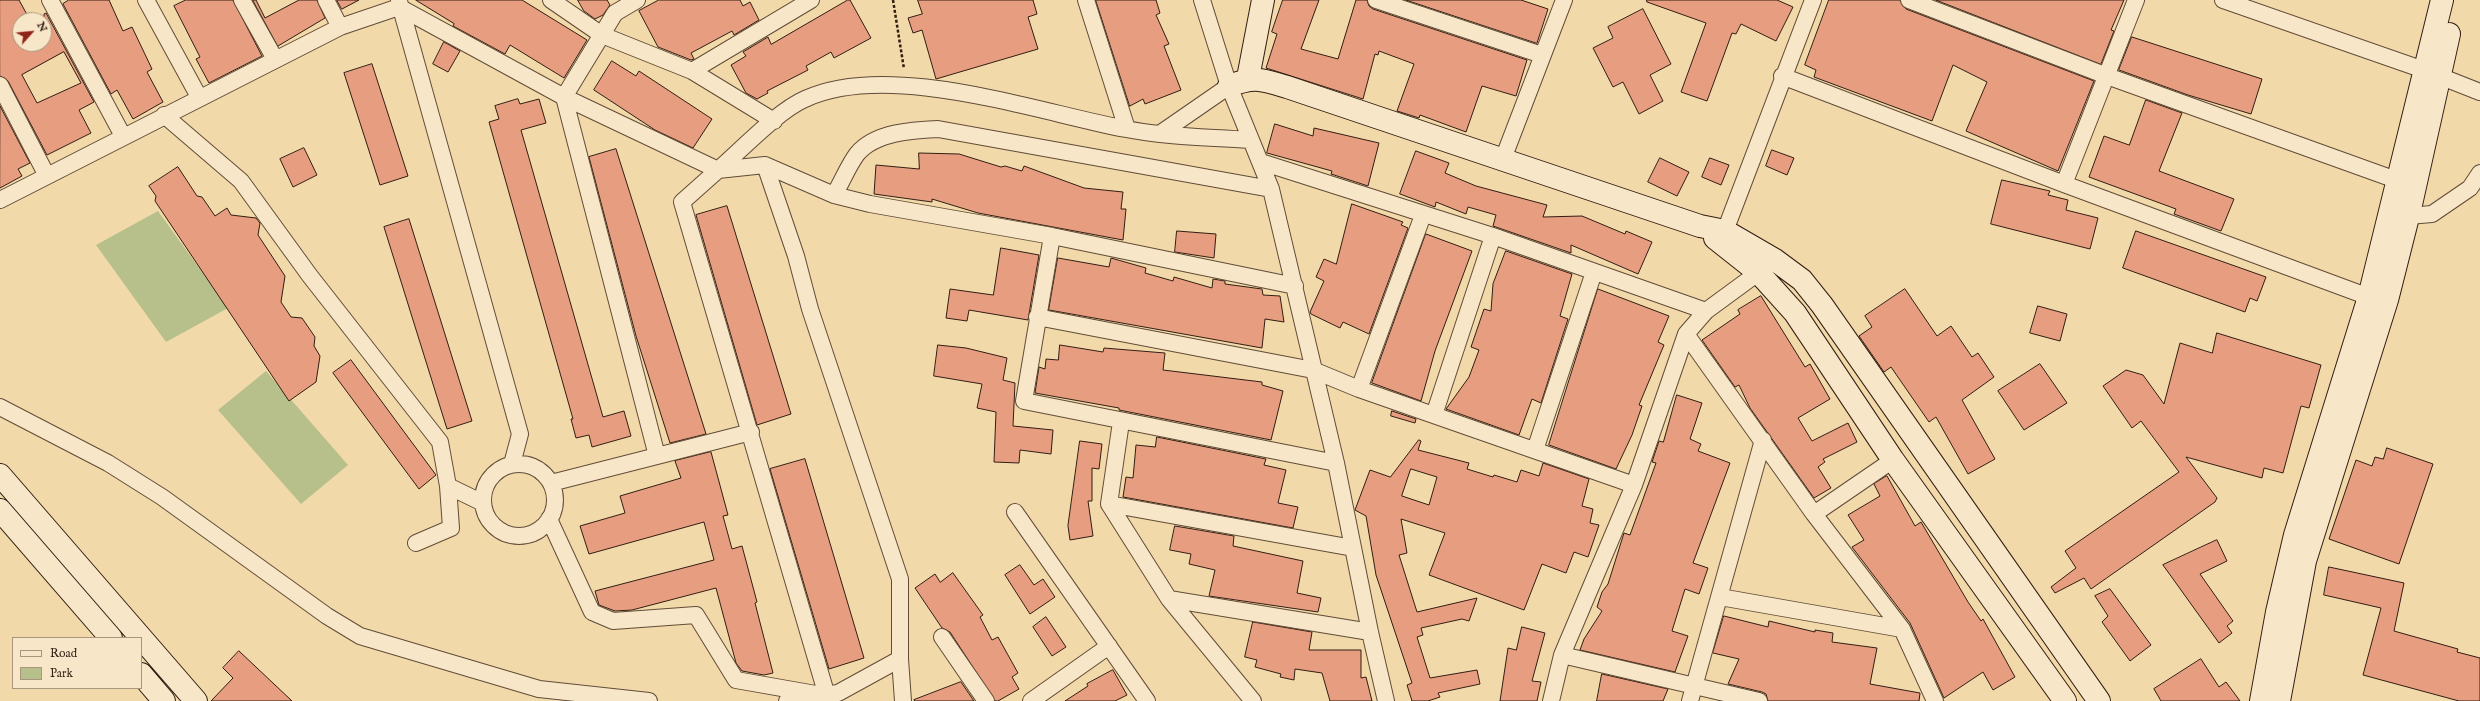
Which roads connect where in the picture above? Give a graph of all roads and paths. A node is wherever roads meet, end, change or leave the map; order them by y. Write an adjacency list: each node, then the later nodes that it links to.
1 (50, 0): 39 (street)
2 (146, 0): 33 (street)
3 (242, 0): 24 (street)
4 (326, 0): 21 (street)
5 (551, 0): 22 (street)
6 (637, 0): 22 (street)
7 (811, 0): 25 (street)
8 (892, 0): 31 (path)
9 (1086, 0): 37 (street)
10 (1202, 0): 29 (street)
11 (1263, 0): 29 (street)
12 (1376, 0): 23 (street)
13 (1564, 0): 23 (street)
14 (1812, 0): 27 (street)
15 (1909, 0): 28 (street)
16 (2136, 0): 28 (street)
17 (2223, 0): 26 (street)
18 (2442, 0): 26 (street)
19 (2457, 0): 26 (street)
20 (399, 4): 21 (street); 34 (street); 76 (street)
21 (340, 27): 24 (street)
22 (602, 35): 25 (street); 34 (street)
23 (1542, 55): 41 (street)
24 (275, 59): 33 (street)
25 (692, 72): 36 (street)
26 (2431, 73): 32 (street); 47 (street); 53 (street)
27 (1782, 76): 48 (street); 55 (street)
28 (2107, 76): 47 (street); 48 (street)
29 (1238, 82): 38 (street); 40 (street); 41 (street)
30 (0, 85): 46 (street)
31 (906, 86): 36 (street); 37 (street)
32 (2480, 92)
33 (199, 97): 35 (street)
34 (564, 97): 44 (street); 73 (street)
35 (164, 115): 39 (street); 80 (street)
36 (774, 121): 44 (street)
37 (1127, 129): 38 (street)
38 (1161, 133): 40 (street)
39 (123, 136): 46 (street)
40 (1249, 140): 42 (street)
41 (1504, 160): 54 (street)
42 (1261, 162): 49 (street); 52 (street)
43 (765, 165): 44 (street); 50 (street); 99 (street)
44 (718, 170): 70 (street)
45 (2480, 173): 53 (street)
46 (47, 176): 51 (street)
47 (2399, 181): 61 (street)
48 (2064, 184): 61 (street)
49 (1271, 189): 50 (street); 60 (street)
50 (834, 195): 56 (street)
51 (0, 200)
52 (1423, 215): 57 (street); 66 (street)
53 (2408, 216): 119 (street)
54 (1700, 226): 55 (street); 58 (street)
55 (1725, 231): 58 (street)
56 (1052, 236): 60 (street); 63 (street)
57 (1493, 236): 59 (street); 68 (street)
58 (1767, 266): 62 (street); 74 (street); 117 (street)
59 (1594, 272): 62 (street); 72 (street)
60 (1295, 286): 65 (street)
61 (2369, 297): 118 (street)
62 (1706, 311): 64 (street)
63 (1037, 317): 65 (street); 69 (street)
64 (1686, 334): 71 (street); 79 (street)
65 (1313, 370): 66 (street); 75 (street)
66 (1359, 389): 68 (street)
67 (0, 407): 105 (street)
68 (1434, 415): 72 (street)
69 (1121, 422): 75 (street); 82 (street)
70 (751, 432): 73 (street); 102 (street)
71 (1763, 440): 85 (street); 89 (street)
72 (1535, 450): 79 (street)
73 (657, 456): 78 (street)
74 (1893, 460): 85 (street); 116 (street)
75 (1336, 463): 88 (street)
76 (512, 464): 78 (street); 81 (street)
77 (0, 475): 94 (street)
78 (551, 483): 86 (street)
79 (1634, 485): 98 (street)
80 (448, 486): 81 (street); 87 (street)
81 (483, 503): 86 (street)
82 (1109, 504): 88 (street); 90 (street)
83 (0, 510): 93 (street)
84 (1015, 512): 97 (street)
85 (1814, 514): 91 (street)
86 (549, 519): 102 (street)
87 (416, 542)
88 (1353, 548): 92 (street)
89 (1720, 597): 91 (street); 101 (street)
90 (1169, 599): 92 (street); 111 (street)
91 (1902, 629): 115 (street)
92 (1370, 632): 112 (street)
93 (110, 637)
94 (140, 637)
95 (942, 637): 108 (street)
96 (142, 639): 104 (street)
97 (1108, 646): 109 (street); 110 (street)
98 (1562, 655): 101 (street); 113 (street)
99 (900, 659): 102 (street); 107 (street)
100 (142, 675): 103 (street)
101 (1692, 693): 114 (street)
102 (837, 697): 106 (street)
103 (164, 701)
104 (196, 701)
105 (648, 701)
106 (787, 701)
107 (904, 701)
108 (986, 701)
109 (1031, 701)
110 (1147, 701)
111 (1253, 701)
112 (1386, 701)
113 (1551, 701)
114 (1759, 701)
115 (1935, 701)
116 (2065, 701)
117 (2099, 701)
118 (2261, 701)
119 (2279, 701)

